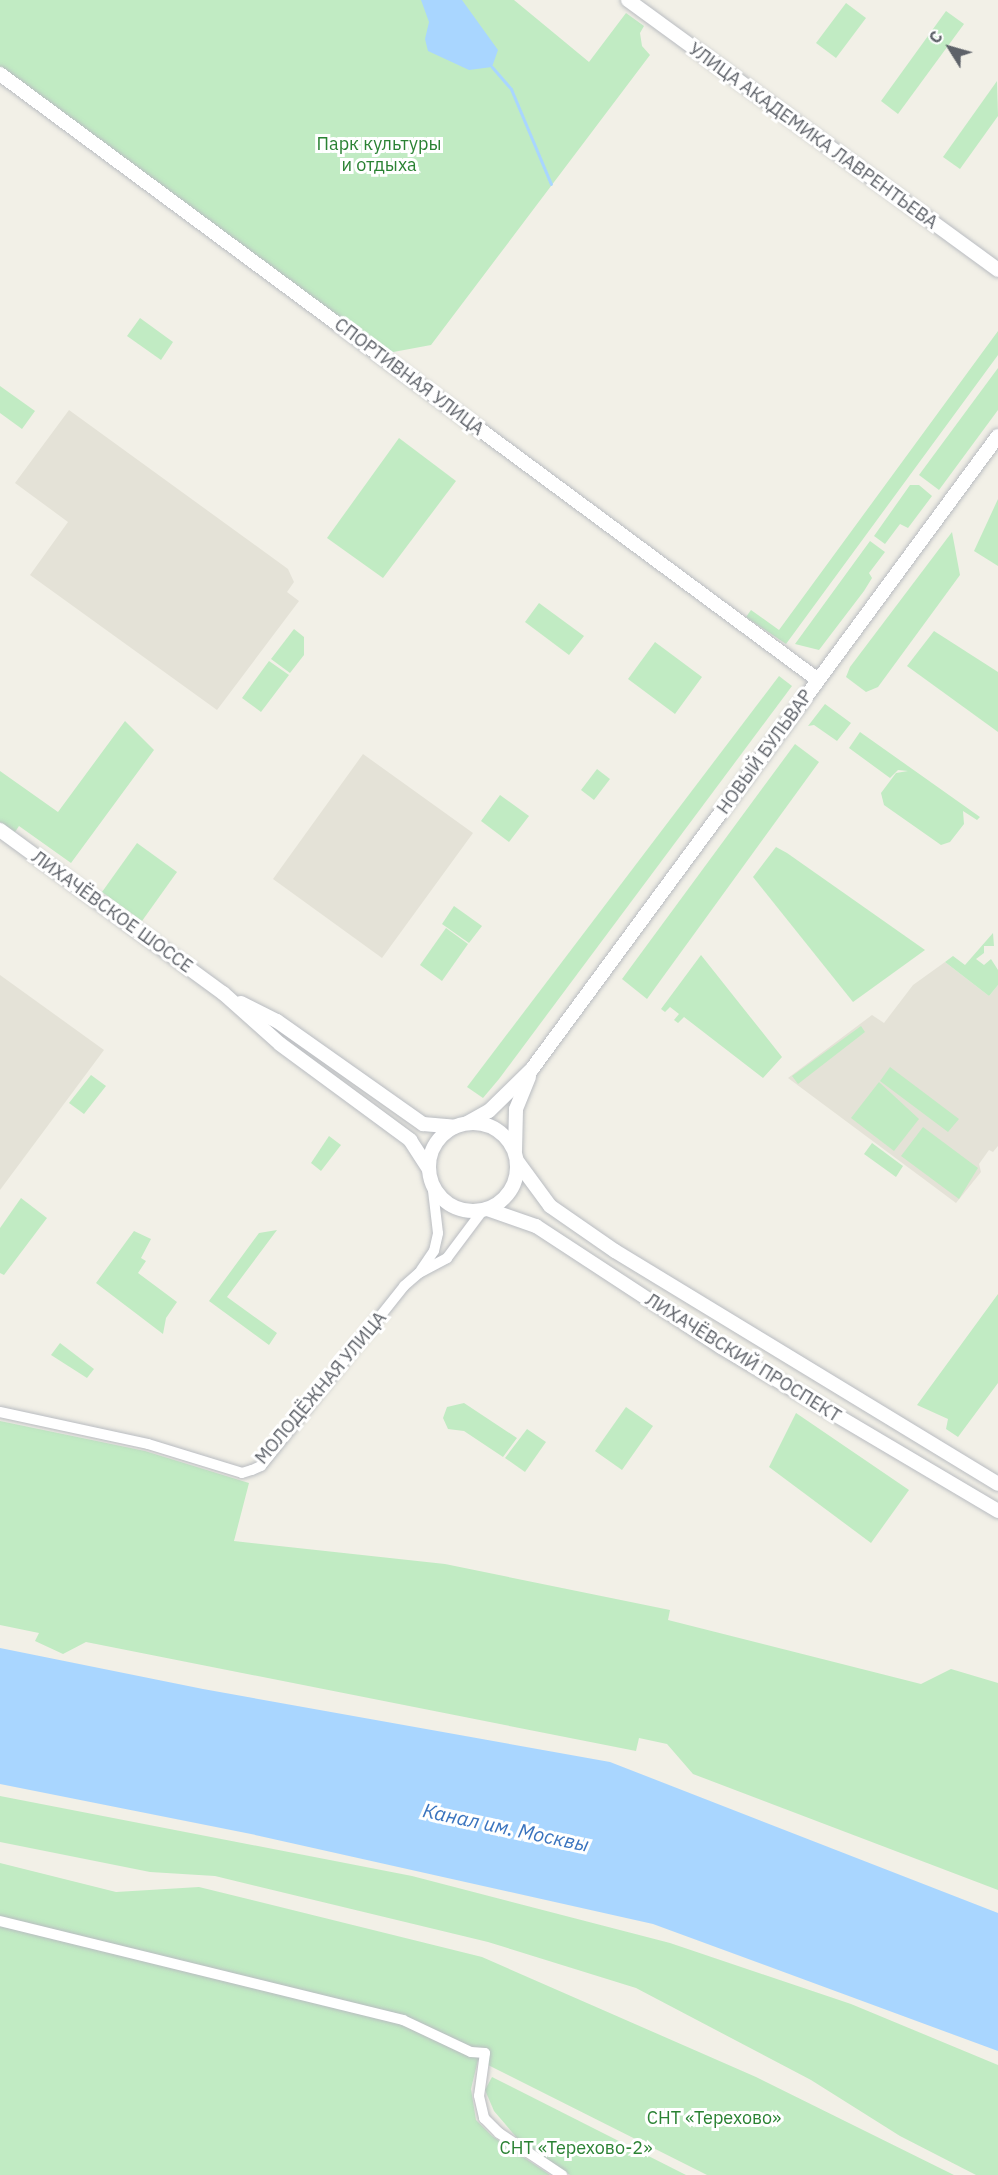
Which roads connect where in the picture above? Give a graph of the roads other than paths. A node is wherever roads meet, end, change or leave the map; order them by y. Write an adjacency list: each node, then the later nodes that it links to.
1 (628, 0): 3 (main road, УЛИЦА АКАДЕМИКА ЛАВРЕНТЬЕВА)
2 (0, 74): 5 (main road, СПОРТИВНАЯ УЛИЦА)
3 (998, 270)
4 (998, 436): 5 (main road, НОВЫЙ БУЛЬВАР)
5 (818, 680): 8 (main road, НОВЫЙ БУЛЬВАР)
6 (0, 830): 7 (main road, ЛИХАЧЁВСКОЕ ШОССЕ)
7 (223, 993): 9 (main road, ЛИХАЧЁВСКОЕ ШОССЕ); 11 (main road, ЛИХАЧЁВСКОЕ ШОССЕ)
8 (532, 1069): 9 (main road, НОВЫЙ БУЛЬВАР); 10 (main road, НОВЫЙ БУЛЬВАР)
9 (461, 1125): 10 (main road, ЛИХАЧЁВСКИЙ ПРОСПЕКТ); 11 (main road)
10 (516, 1158): 12 (main road); 15 (main road, ЛИХАЧЁВСКИЙ ПРОСПЕКТ)
11 (430, 1176): 12 (main road, ЛИХАЧЁВСКИЙ ПРОСПЕКТ); 13 (street, МОЛОДЁЖНАЯ УЛИЦА)
12 (485, 1209): 13 (street, МОЛОДЁЖНАЯ УЛИЦА); 16 (main road, ЛИХАЧЁВСКИЙ ПРОСПЕКТ)
13 (419, 1273): 14 (street, МОЛОДЁЖНАЯ УЛИЦА)
14 (0, 1412)
15 (998, 1485)
16 (998, 1511)
17 (0, 1921): 18 (street)
18 (562, 2175)

